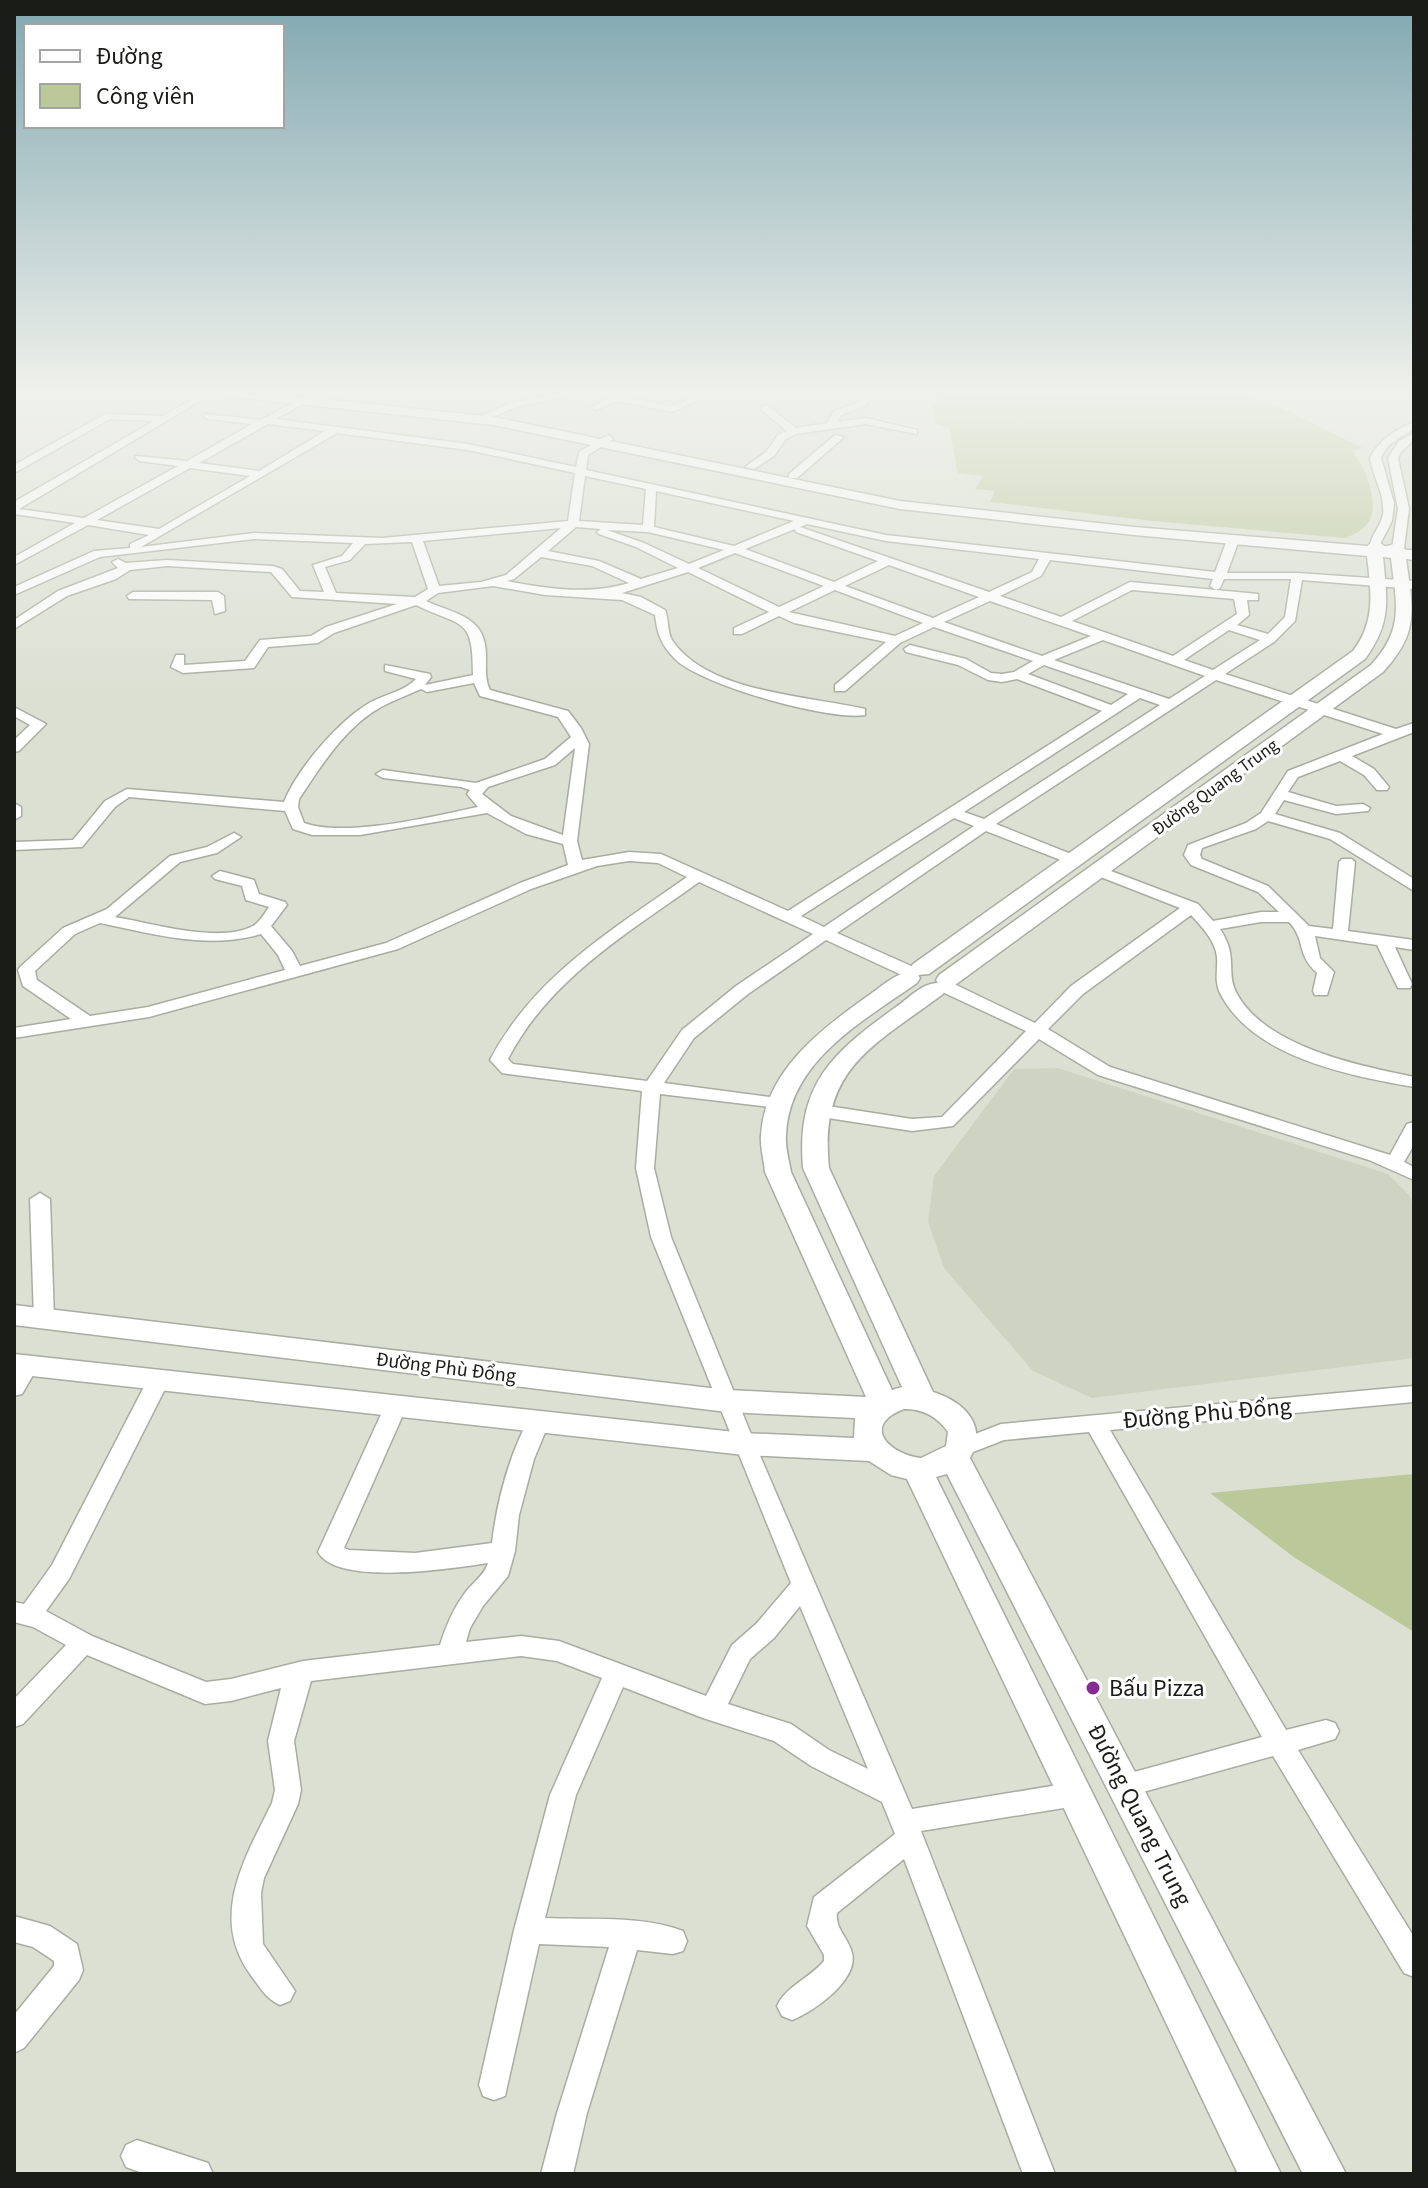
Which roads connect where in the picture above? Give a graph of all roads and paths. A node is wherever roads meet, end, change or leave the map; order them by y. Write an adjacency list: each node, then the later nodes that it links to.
1 (38, 494): 12 (street)
2 (137, 494): 15 (street)
3 (226, 494): 20 (street)
4 (577, 494): 16 (street)
5 (650, 494): 18 (street)
6 (683, 494): 13 (street)
7 (850, 494): 22 (main road)
8 (878, 494): 25 (main road)
9 (1385, 494): 10 (street)
10 (1388, 504): 11 (street); 25 (street)
11 (1408, 506): 24 (street)
12 (14, 509): 15 (street)
13 (747, 510): 14 (street); 17 (street)
14 (805, 521): 17 (street); 29 (street)
15 (87, 522): 20 (street); 31 (street)
16 (573, 524): 18 (street); 21 (street); 28 (street); 34 (street)
17 (792, 527): 26 (street); 30 (street)
18 (648, 529): 26 (street)
19 (1414, 531): 24 (street)
20 (161, 533): 27 (street)
21 (416, 538): 23 (street); 42 (street)
22 (1233, 540): 25 (main road); 35 (street)
23 (361, 541): 27 (street); 48 (street)
24 (1405, 548): 25 (main road); 40 (main road, Đường Quang Trung)
25 (1374, 549): 38 (main road, Đường Quang Trung)
26 (737, 550): 34 (street); 41 (street)
27 (116, 553): 33 (street); 43 (street)
28 (539, 553): 37 (street); 39 (street)
29 (1046, 557): 35 (street); 49 (street)
30 (888, 561): 41 (street); 49 (street)
31 (14, 562)
32 (199, 566): 33 (street); 47 (street); 48 (street)
33 (125, 567): 55 (street)
34 (686, 569): 39 (street); 52 (street)
35 (1220, 576): 36 (street); 45 (street)
36 (1297, 576): 38 (street); 59 (street)
37 (494, 582): 42 (street); 44 (street)
38 (1378, 582): 40 (street); 72 (main road, Đường Quang Trung)
39 (639, 583): 44 (street)
40 (1408, 584): 75 (main road, Đường Quang Trung)
41 (836, 585): 52 (street); 54 (street)
42 (435, 590): 50 (street)
43 (14, 591)
44 (605, 594): 77 (street)
45 (1212, 594): 53 (street); 56 (street)
46 (133, 596): 47 (street)
47 (165, 596): 51 (street)
48 (331, 596): 50 (street)
49 (990, 597): 53 (street); 54 (street)
50 (417, 601): 62 (street); 68 (street)
51 (219, 611)
52 (776, 612): 57 (street); 60 (street)
53 (1061, 622): 58 (street)
54 (935, 623): 60 (street); 63 (street)
55 (14, 625)
56 (1229, 626): 59 (street); 64 (street)
57 (738, 631)
58 (1102, 636): 63 (street); 64 (street)
59 (1270, 639): 67 (street)
60 (896, 640): 70 (street)
61 (910, 649): 66 (street)
62 (180, 658)
63 (1045, 659): 66 (street); 71 (street)
64 (1175, 661): 67 (street)
65 (390, 668): 89 (street)
66 (1018, 675): 74 (street)
67 (1217, 676): 72 (street); 73 (street)
68 (479, 678): 69 (street); 79 (street)
69 (427, 688)
70 (840, 688)
71 (1139, 693): 73 (street); 74 (street)
72 (1296, 701): 75 (street); 99 (main road, Đường Quang Trung)
73 (1170, 704): 87 (street)
74 (1111, 710): 85 (street)
75 (1322, 710): 78 (street); 102 (main road, Đường Quang Trung)
76 (14, 711): 80 (street)
77 (860, 712)
78 (1410, 731): 81 (street)
79 (578, 738): 84 (street); 97 (street)
80 (17, 742)
81 (1342, 756): 83 (street); 86 (street)
82 (383, 774): 84 (street)
83 (1382, 787)
84 (478, 788): 91 (street)
85 (989, 788): 87 (street); 92 (street)
86 (1279, 794): 90 (street); 94 (street)
87 (1022, 800): 95 (street)
88 (14, 807): 93 (street)
89 (291, 807): 91 (street); 98 (street)
90 (1363, 808)
91 (487, 809): 97 (street)
92 (952, 812): 95 (street); 107 (street)
93 (14, 816)
94 (1266, 816): 105 (street); 108 (street)
95 (985, 825): 99 (street); 113 (street)
96 (234, 837): 109 (street)
97 (570, 841): 101 (street)
98 (14, 846)
99 (1071, 859): 118 (main road, Đường Quang Trung)
100 (1347, 862): 114 (street)
101 (576, 865): 104 (street); 117 (street)
102 (1098, 871): 106 (street); 118 (main road, Đường Quang Trung)
103 (220, 876): 111 (street)
104 (698, 876): 107 (street); 125 (street)
105 (1414, 886)
106 (1192, 907): 110 (street); 122 (street)
107 (789, 917): 113 (street)
108 (1293, 917): 110 (street); 112 (street)
109 (101, 919): 111 (street); 121 (street)
110 (1210, 926): 124 (street)
111 (264, 928): 117 (street)
112 (1305, 930): 114 (street); 120 (street)
113 (826, 934): 118 (street); 125 (street)
114 (1340, 936): 115 (street)
115 (1384, 942): 116 (street); 119 (street)
116 (1414, 945)
117 (294, 971): 121 (street)
118 (928, 979): 122 (street); 126 (main road, Đường Quang Trung); 127 (main road, Đường Quang Trung)
119 (1404, 984)
120 (1321, 991)
121 (87, 1022): 123 (street)
122 (1037, 1030): 127 (street); 129 (street)
123 (14, 1033)
124 (1414, 1082)
125 (651, 1089): 126 (street); 138 (street)
126 (778, 1103): 139 (main road, Đường Quang Trung)
127 (815, 1110): 137 (main road, Đường Quang Trung)
128 (1414, 1128): 129 (street)
129 (1394, 1164): 130 (street)
130 (1414, 1174)
131 (40, 1199): 133 (street)
132 (14, 1315): 133 (main road, Đường Phù Đổng)
133 (44, 1319): 138 (main road, Đường Phù Đổng)
134 (19, 1372): 135 (main road)
135 (158, 1381): 140 (main road); 151 (street)
136 (1414, 1394): 143 (street, Đường Phù Đổng)
137 (922, 1399): 139 (main road); 141 (main road)
138 (727, 1401): 139 (main road, Đường Phù Đổng); 145 (street)
139 (881, 1406): 146 (main road)
140 (395, 1408): 142 (main road); 149 (street)
141 (957, 1419): 144 (street, Đường Phù Đổng); 147 (main road)
142 (538, 1423): 145 (main road); 149 (street)
143 (1095, 1423): 144 (street, Đường Phù Đổng); 159 (street)
144 (1001, 1432): 147 (street, Đường Phù Đổng)
145 (744, 1444): 146 (main road); 150 (street)
146 (874, 1450): 148 (main road)
147 (957, 1453): 148 (main road); 160 (main road, Đường Quang Trung)
148 (917, 1469): 162 (main road)
149 (503, 1551): 153 (street)
150 (804, 1584): 156 (street); 161 (street)
151 (22, 1613): 152 (street)
152 (83, 1643): 154 (street); 157 (street)
153 (450, 1655): 154 (street); 155 (street)
154 (303, 1672): 169 (street)
155 (617, 1672): 156 (street); 165 (street)
156 (712, 1710): 161 (street)
157 (14, 1716)
158 (1326, 1731): 159 (street)
159 (1280, 1744): 160 (street); 168 (street)
160 (1125, 1785): 178 (main road, Đường Quang Trung)
161 (893, 1794): 163 (street)
162 (1076, 1794): 163 (street); 177 (main road)
163 (907, 1830): 170 (street); 176 (street)
164 (14, 1929): 171 (street)
165 (528, 1930): 166 (street); 172 (street)
166 (627, 1935): 167 (street); 175 (street)
167 (673, 1941)
168 (1414, 1963)
169 (280, 1991)
170 (792, 2006)
171 (14, 2038)
172 (494, 2085)
173 (137, 2156): 174 (street)
174 (197, 2174)
175 (557, 2174)
176 (1039, 2174)
177 (1260, 2174)
178 (1325, 2174)

